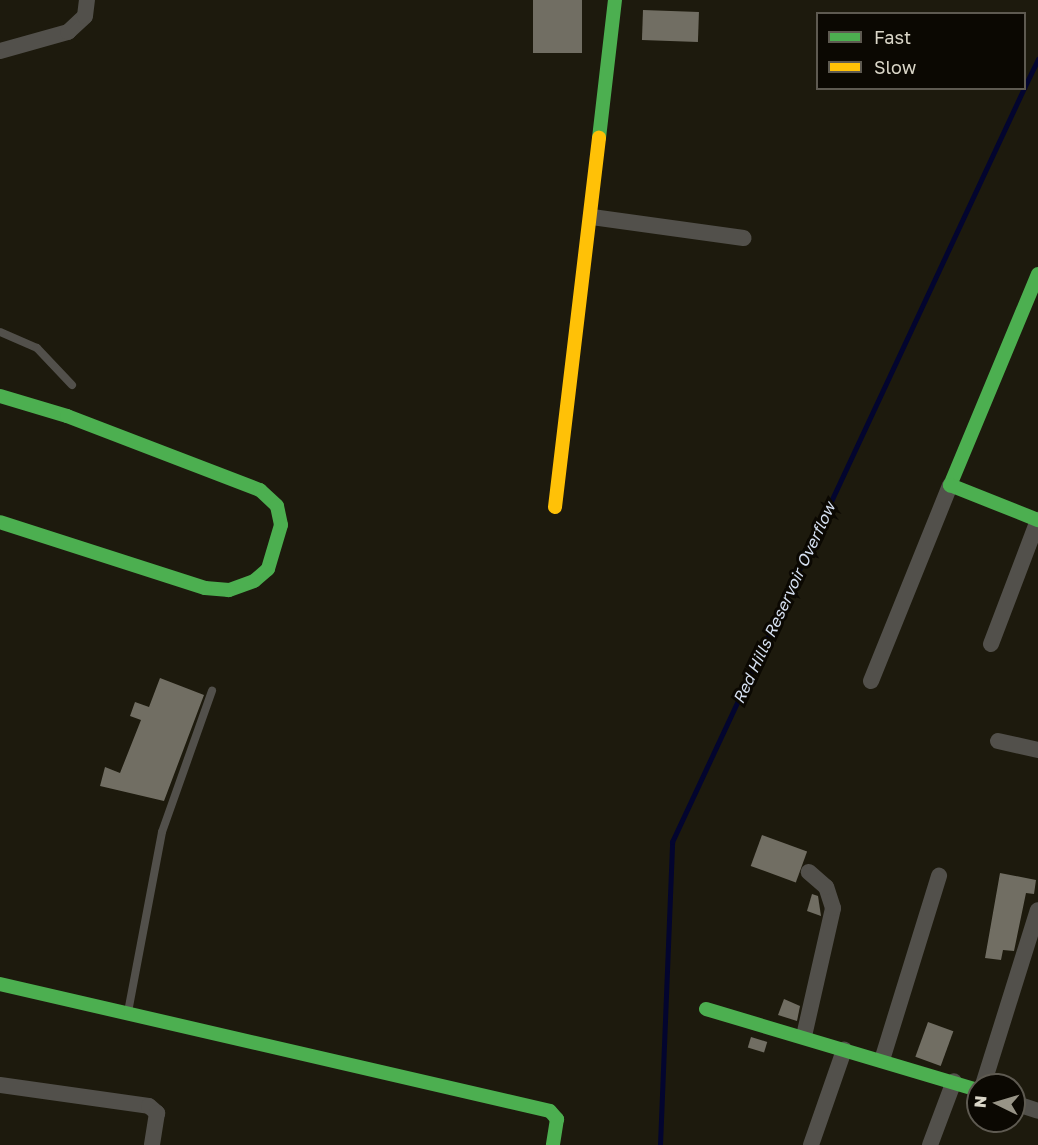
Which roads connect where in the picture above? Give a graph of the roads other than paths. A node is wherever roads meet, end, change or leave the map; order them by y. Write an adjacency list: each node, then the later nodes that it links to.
1 (87, 0): 3 (street)
2 (615, 0): 4 (street)
3 (0, 51)
4 (592, 217): 5 (street); 11 (street)
5 (744, 238)
6 (1037, 278): 10 (street)
7 (0, 332): 8 (lane)
8 (72, 385)
9 (0, 396): 13 (street)
10 (950, 485): 12 (street); 15 (street)
11 (555, 507)
12 (1038, 520): 14 (street)
13 (0, 522)
14 (991, 644)
15 (871, 681)
16 (212, 691): 24 (lane)
17 (998, 741): 18 (street)
18 (1038, 750)
19 (809, 872): 25 (street)
20 (939, 876): 27 (street)
21 (1038, 910): 28 (street)
22 (0, 984): 24 (street)
23 (706, 1009): 25 (street)
24 (128, 1012): 33 (street)
25 (804, 1036): 26 (street)
26 (844, 1050): 27 (street); 34 (street)
27 (882, 1060): 29 (street)
28 (987, 1073)
29 (954, 1082): 31 (street); 35 (street)
30 (0, 1085): 32 (street)
31 (966, 1086)
32 (152, 1145)
33 (553, 1145)
34 (811, 1145)
35 (930, 1145)

